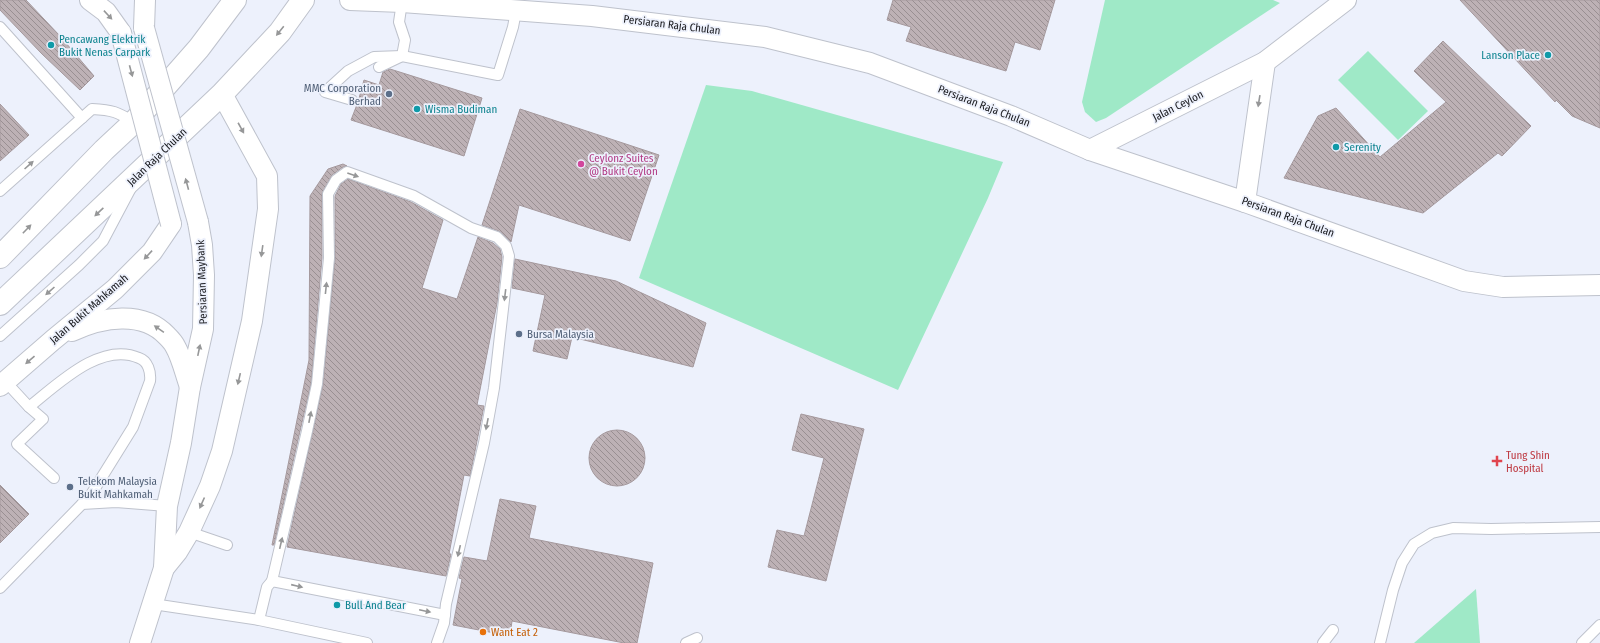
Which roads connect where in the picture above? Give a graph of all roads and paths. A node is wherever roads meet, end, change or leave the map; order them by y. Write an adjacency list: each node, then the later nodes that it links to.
1 (90, 0): 27 (street, Jalan Bukit Mahkamah, one-way to 27, bridge)
2 (145, 0): 29 (street, Persiaran Maybank, one-way to 2, bridge)
3 (235, 0): 11 (main road)
4 (250, 0): 11 (main road)
5 (303, 0): 15 (main road, Jalan Raja Chulan, one-way to 15)
6 (350, 0): 8 (street, Persiaran Raja Chulan)
7 (1346, 0): 13 (street, Jalan Ceylon)
8 (402, 2): 9 (street, Persiaran Raja Chulan); 12 (lane)
9 (516, 11): 12 (lane); 19 (street, Persiaran Raja Chulan)
10 (0, 27): 17 (lane)
11 (199, 48): 18 (main road)
12 (402, 56): 14 (lane); 16 (lane)
13 (1266, 62): 19 (street, Jalan Ceylon); 22 (street, one-way to 22)
14 (379, 67)
15 (222, 94): 20 (main road, Jalan Raja Chulan); 35 (street, Persiaran Maybank, one-way to 35)
16 (352, 100)
17 (82, 118): 18 (lane); 21 (lane, one-way to 17)
18 (134, 122): 23 (main road, one-way to 18)
19 (1090, 150): 22 (street, Persiaran Raja Chulan)
20 (139, 174): 25 (main road, Jalan Raja Chulan, one-way to 25); 26 (lane, one-way to 26)
21 (0, 191)
22 (1245, 202): 24 (street, Persiaran Raja Chulan)
23 (0, 257)
24 (1600, 284)
25 (0, 304)
26 (0, 336)
27 (53, 340): 28 (street, Jalan Bukit Mahkamah, one-way to 28); 29 (street, one-way to 27)
28 (3, 384): 30 (lane)
29 (190, 387): 33 (street, Persiaran Maybank)
30 (29, 407): 31 (lane); 32 (lane)
31 (54, 478)
32 (82, 504): 33 (lane); 39 (lane)
33 (167, 506): 37 (street, Persiaran Maybank)
34 (1600, 527): 51 (lane)
35 (189, 532): 36 (lane); 37 (street, Persiaran Maybank)
36 (227, 545)
37 (164, 568): 40 (street, Persiaran Maybank)
38 (272, 581): 41 (lane, one-way to 41); 41 (lane, one-way to 41); 42 (lane)
39 (0, 588)
40 (153, 604): 42 (lane); 46 (street, Persiaran Maybank)
41 (445, 616): 48 (lane)
42 (260, 620): 47 (lane)
43 (1600, 625): 52 (lane)
44 (1333, 630): 50 (lane)
45 (697, 638): 49 (lane)
46 (140, 643)
47 (367, 643)
48 (437, 643)
49 (686, 643)
50 (1323, 643)
51 (1380, 643)
52 (1582, 643)

